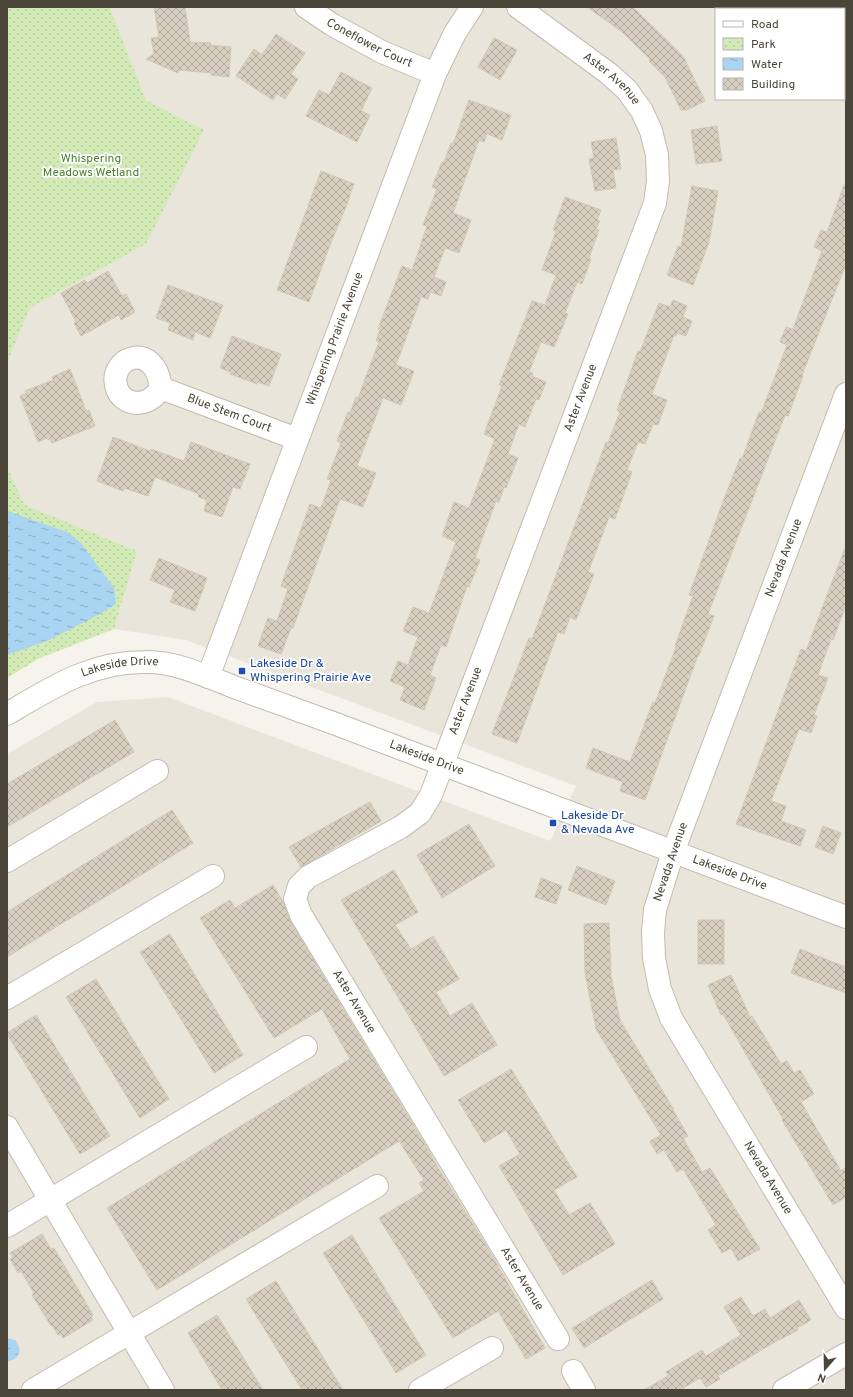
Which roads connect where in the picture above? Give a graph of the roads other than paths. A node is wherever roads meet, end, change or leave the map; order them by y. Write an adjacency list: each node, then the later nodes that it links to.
1 (306, 7): 4 (street, Coneflower Court)
2 (472, 7): 4 (street, Whispering Prairie Avenue)
3 (518, 7): 10 (street, Aster Avenue)
4 (435, 74): 7 (street, Whispering Prairie Avenue)
5 (161, 388): 7 (street, Blue Stem Court)
6 (846, 394): 12 (street, Nevada Avenue)
7 (297, 439): 8 (street, Whispering Prairie Avenue)
8 (208, 677): 9 (street, Lakeside Drive); 10 (street, Lakeside Drive)
9 (7, 714)
10 (442, 764): 12 (street, Lakeside Drive); 24 (street, Aster Avenue)
11 (157, 772): 13 (street)
12 (673, 852): 15 (street, Lakeside Drive); 22 (street, Nevada Avenue)
13 (7, 861)
14 (213, 876): 16 (street)
15 (846, 917)
16 (7, 998)
17 (306, 1047): 20 (street)
18 (7, 1127): 20 (street)
19 (377, 1186): 23 (street)
20 (50, 1200): 21 (street); 23 (street)
21 (7, 1226)
22 (846, 1308)
23 (129, 1333): 28 (street); 29 (street)
24 (558, 1339)
25 (492, 1348): 30 (street)
26 (846, 1354): 32 (street)
27 (573, 1371): 31 (street)
28 (33, 1390)
29 (162, 1390)
30 (420, 1390)
31 (584, 1390)
32 (784, 1390)

